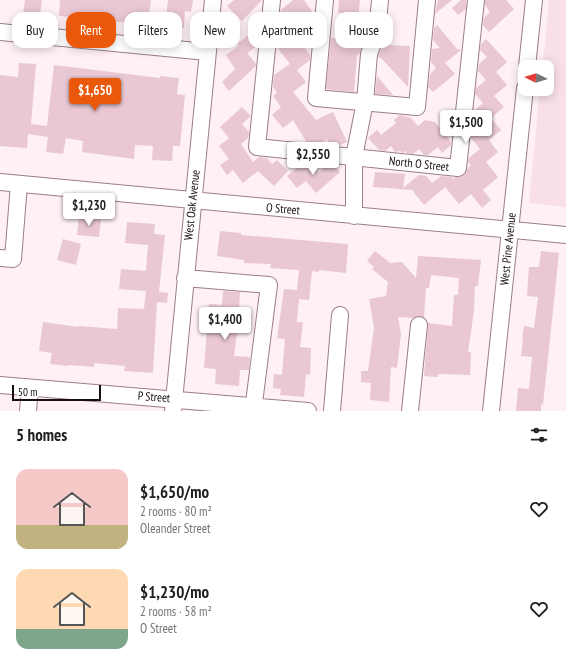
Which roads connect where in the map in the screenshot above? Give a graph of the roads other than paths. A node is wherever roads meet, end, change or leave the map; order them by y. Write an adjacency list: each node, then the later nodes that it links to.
1 (213, 0): 9 (street, West Oak Avenue)
2 (272, 0): 13 (street, North O Street)
3 (325, 0): 12 (street)
4 (380, 0): 12 (street)
5 (427, 0): 12 (street)
6 (476, 0): 13 (street, North O Street)
7 (534, 0): 10 (street)
8 (0, 32): 9 (street)
9 (207, 52): 16 (street, West Oak Avenue)
10 (528, 60)
11 (524, 96): 18 (street, West Pine Avenue)
12 (365, 102): 13 (street)
13 (354, 157): 17 (street)
14 (0, 182): 15 (street, O Street)
15 (19, 184): 16 (street, O Street); 20 (street)
16 (192, 201): 17 (street, O Street); 21 (street, West Oak Avenue)
17 (354, 216): 18 (street, O Street)
18 (511, 230): 19 (street, O Street); 32 (street, West Pine Avenue)
19 (566, 236)
20 (0, 258)
21 (185, 278): 26 (street, West Oak Avenue); 27 (street)
22 (340, 315): 30 (street)
23 (419, 325): 31 (street)
24 (0, 385): 25 (street, P Street)
25 (30, 388): 26 (street, P Street); 28 (street)
26 (173, 405): 27 (street, P Street)
27 (253, 409): 29 (street, P Street)
28 (28, 411)
29 (308, 411)
30 (332, 411)
31 (410, 411)
32 (491, 411)

